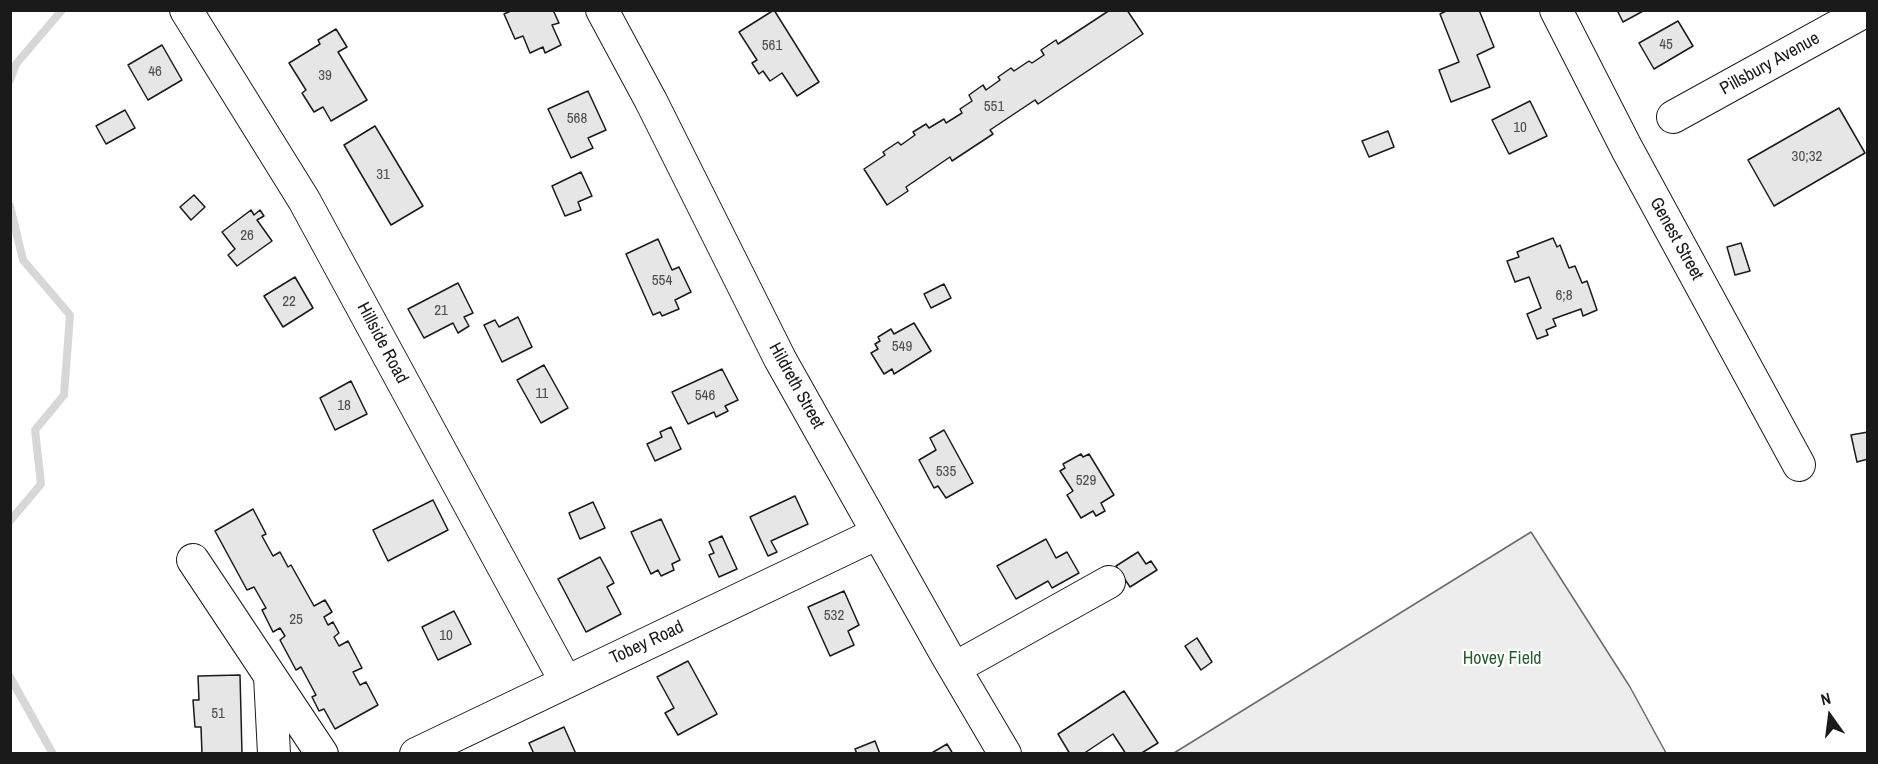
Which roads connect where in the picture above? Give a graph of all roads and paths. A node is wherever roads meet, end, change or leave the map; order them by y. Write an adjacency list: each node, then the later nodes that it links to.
1 (186, 10): 12 (street, Hillside Road)
2 (602, 10): 7 (street, Hildreth Street)
3 (1556, 10): 6 (street, Genest Street)
4 (1867, 10): 5 (street, Pillsbury Avenue)
5 (1673, 117)
6 (1799, 465)
7 (878, 534): 10 (street, Hildreth Street); 12 (street, Tobey Road)
8 (193, 560): 11 (street)
9 (1109, 582): 10 (street)
10 (955, 668): 16 (street, Hildreth Street)
11 (270, 675): 13 (street); 14 (street)
12 (566, 682): 15 (street, Tobey Road)
13 (274, 753)
14 (322, 753)
15 (417, 753)
16 (1005, 753)

